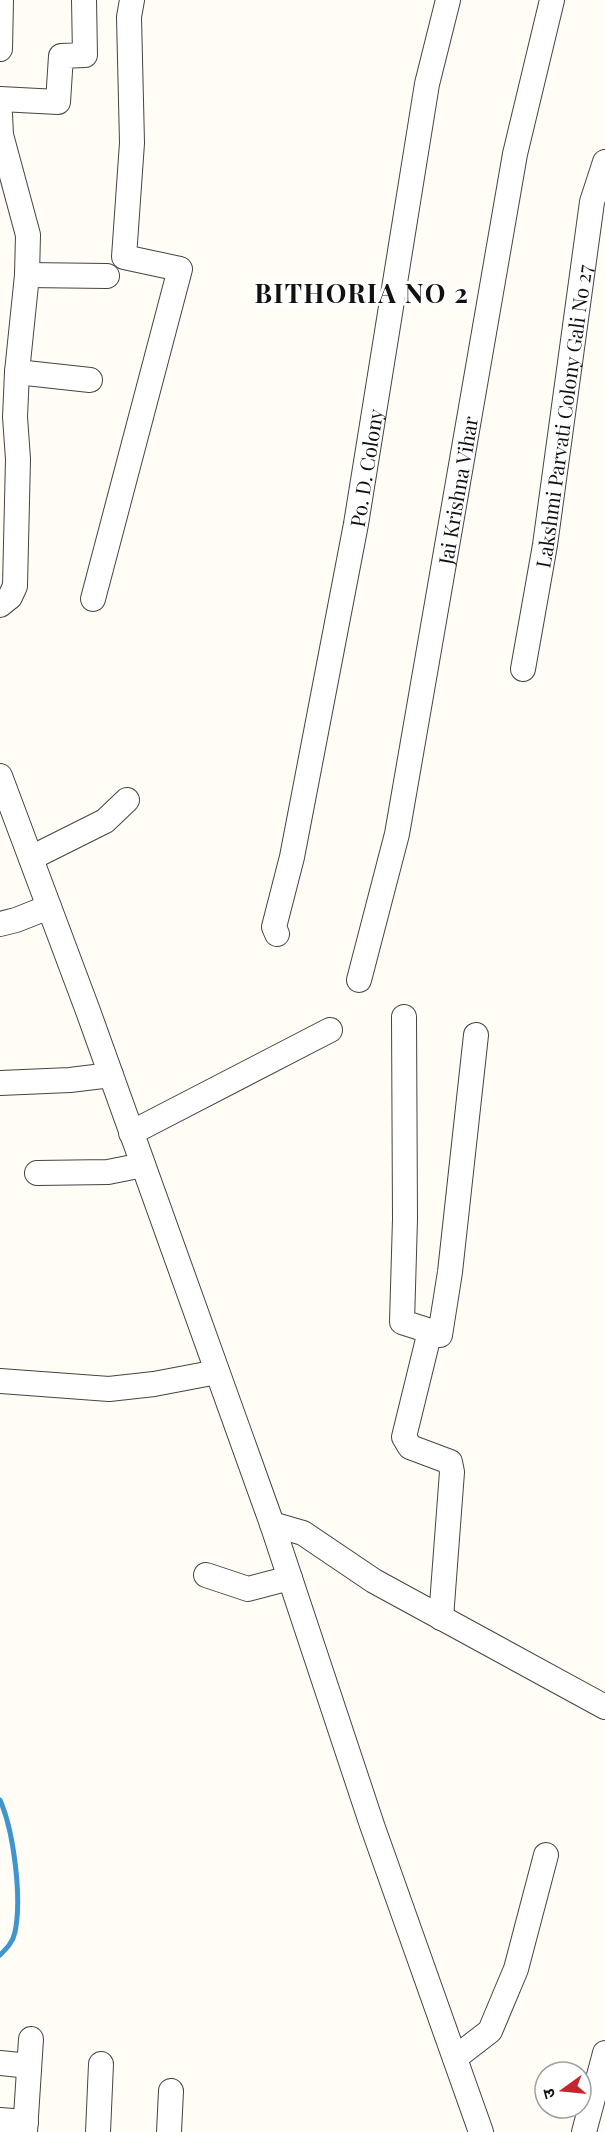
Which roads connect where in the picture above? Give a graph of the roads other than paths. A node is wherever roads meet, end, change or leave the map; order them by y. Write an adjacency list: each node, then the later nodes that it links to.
1 (1, 0): 6 (street)
2 (84, 0): 7 (street)
3 (132, 0): 14 (street)
4 (448, 0): 22 (street, Po. D. Colony)
5 (552, 0): 23 (street, Jai Krishna Vihar)
6 (0, 49)
7 (0, 99)
8 (0, 114): 10 (street)
9 (605, 162): 16 (street, Lakshmi Parvati Colony Gali No 27)
10 (27, 275): 11 (street); 12 (street)
11 (107, 276)
12 (16, 372): 13 (street); 15 (street)
13 (90, 380)
14 (93, 600)
15 (0, 605)
16 (523, 669)
17 (0, 776): 19 (street)
18 (127, 800): 19 (street)
19 (31, 858): 20 (street)
20 (49, 907): 21 (street); 27 (street)
21 (0, 924)
22 (277, 934)
23 (359, 980)
24 (404, 1017): 32 (street)
25 (330, 1030): 29 (street)
26 (476, 1035): 32 (street)
27 (111, 1075): 28 (street); 29 (street)
28 (0, 1083)
29 (131, 1133): 30 (street)
30 (143, 1165): 31 (street); 33 (street)
31 (37, 1173)
32 (430, 1331): 38 (street)
33 (217, 1372): 34 (street); 35 (street)
34 (0, 1381)
35 (272, 1524): 37 (street); 38 (street)
36 (206, 1575): 37 (street)
37 (290, 1578): 43 (street)
38 (441, 1618): 39 (street)
39 (605, 1707)
40 (546, 1855): 43 (street)
41 (32, 2039): 46 (street)
42 (605, 2053): 53 (street)
43 (455, 2058): 52 (street)
44 (0, 2063): 46 (street)
45 (101, 2064): 50 (street)
46 (30, 2066): 49 (street)
47 (171, 2091): 51 (street)
48 (0, 2120): 49 (street)
49 (25, 2127)
50 (98, 2132)
51 (169, 2132)
52 (482, 2132)
53 (584, 2132)

